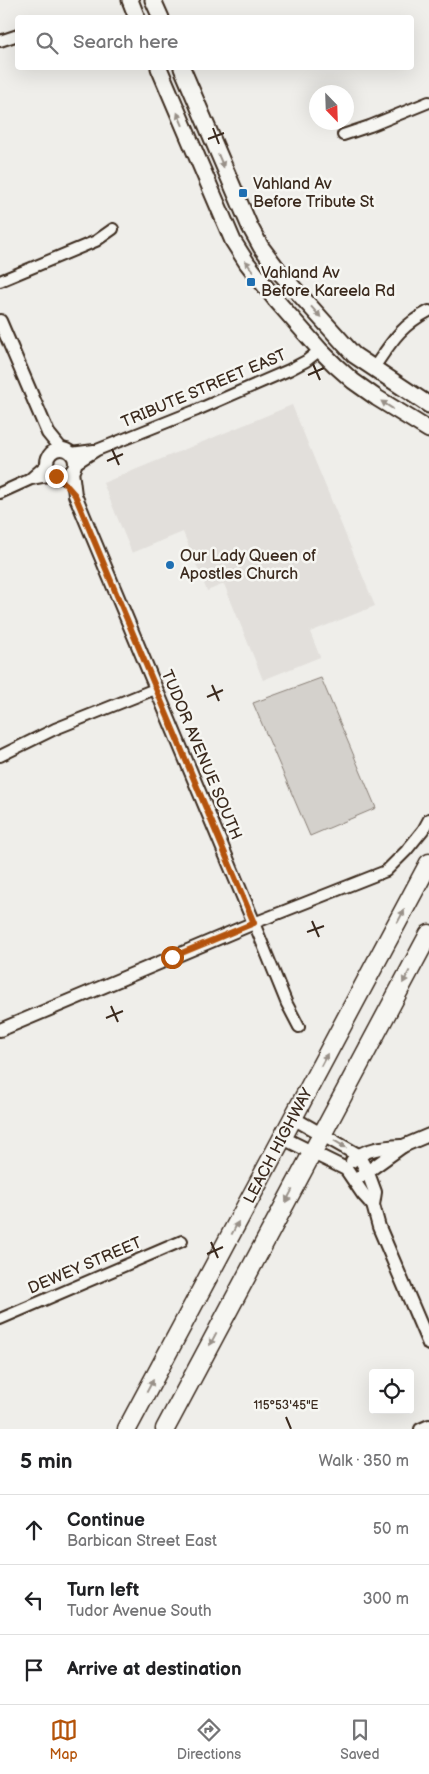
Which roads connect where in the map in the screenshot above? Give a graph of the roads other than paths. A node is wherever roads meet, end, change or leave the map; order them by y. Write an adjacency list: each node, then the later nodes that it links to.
1 (153, 0): 2 (main road)
2 (160, 15)
3 (15, 36): 4 (street)
4 (0, 41)
5 (160, 70): 13 (main road, one-way to 5)
6 (183, 70): 14 (main road, one-way to 14)
7 (429, 102): 8 (street)
8 (343, 135)
9 (113, 229): 10 (street)
10 (0, 281)
11 (429, 311): 14 (street)
12 (0, 320): 17 (street, TUDOR AVENUE SOUTH)
13 (320, 350): 16 (main road, one-way to 13); 17 (street, TRIBUTE STREET EAST)
14 (373, 369): 15 (main road)
15 (429, 405)
16 (429, 430)
17 (61, 463): 18 (street, TRIBUTE STREET EAST); 19 (street, TUDOR AVENUE SOUTH)
18 (0, 493)
19 (155, 689): 20 (street); 23 (street, TUDOR AVENUE SOUTH)
20 (0, 756)
21 (429, 819): 23 (street)
22 (429, 864): 27 (highway, LEACH HIGHWAY, one-way to 22)
23 (254, 923): 25 (street, TUDOR AVENUE SOUTH); 26 (street)
24 (429, 934): 28 (highway, LEACH HIGHWAY, one-way to 28)
25 (299, 1027)
26 (0, 1030)
27 (293, 1118): 28 (street); 30 (highway, LEACH HIGHWAY)
28 (322, 1134): 32 (highway, LEACH HIGHWAY); 33 (street, one-way to 33)
29 (429, 1135): 31 (street)
30 (282, 1138): 32 (street); 42 (highway, LEACH HIGHWAY, one-way to 30)
31 (403, 1146): 33 (street); 35 (street)
32 (312, 1153): 34 (street); 43 (highway, LEACH HIGHWAY, one-way to 43)
33 (358, 1155): 34 (street); 35 (street)
34 (346, 1169): 36 (street)
35 (368, 1173): 36 (street); 37 (street)
36 (353, 1180): 37 (street)
37 (373, 1205): 40 (street)
38 (182, 1241): 39 (street, DEWEY STREET)
39 (0, 1319)
40 (429, 1344)
41 (429, 1425): 44 (street)
42 (127, 1429)
43 (165, 1429)
44 (420, 1429)

